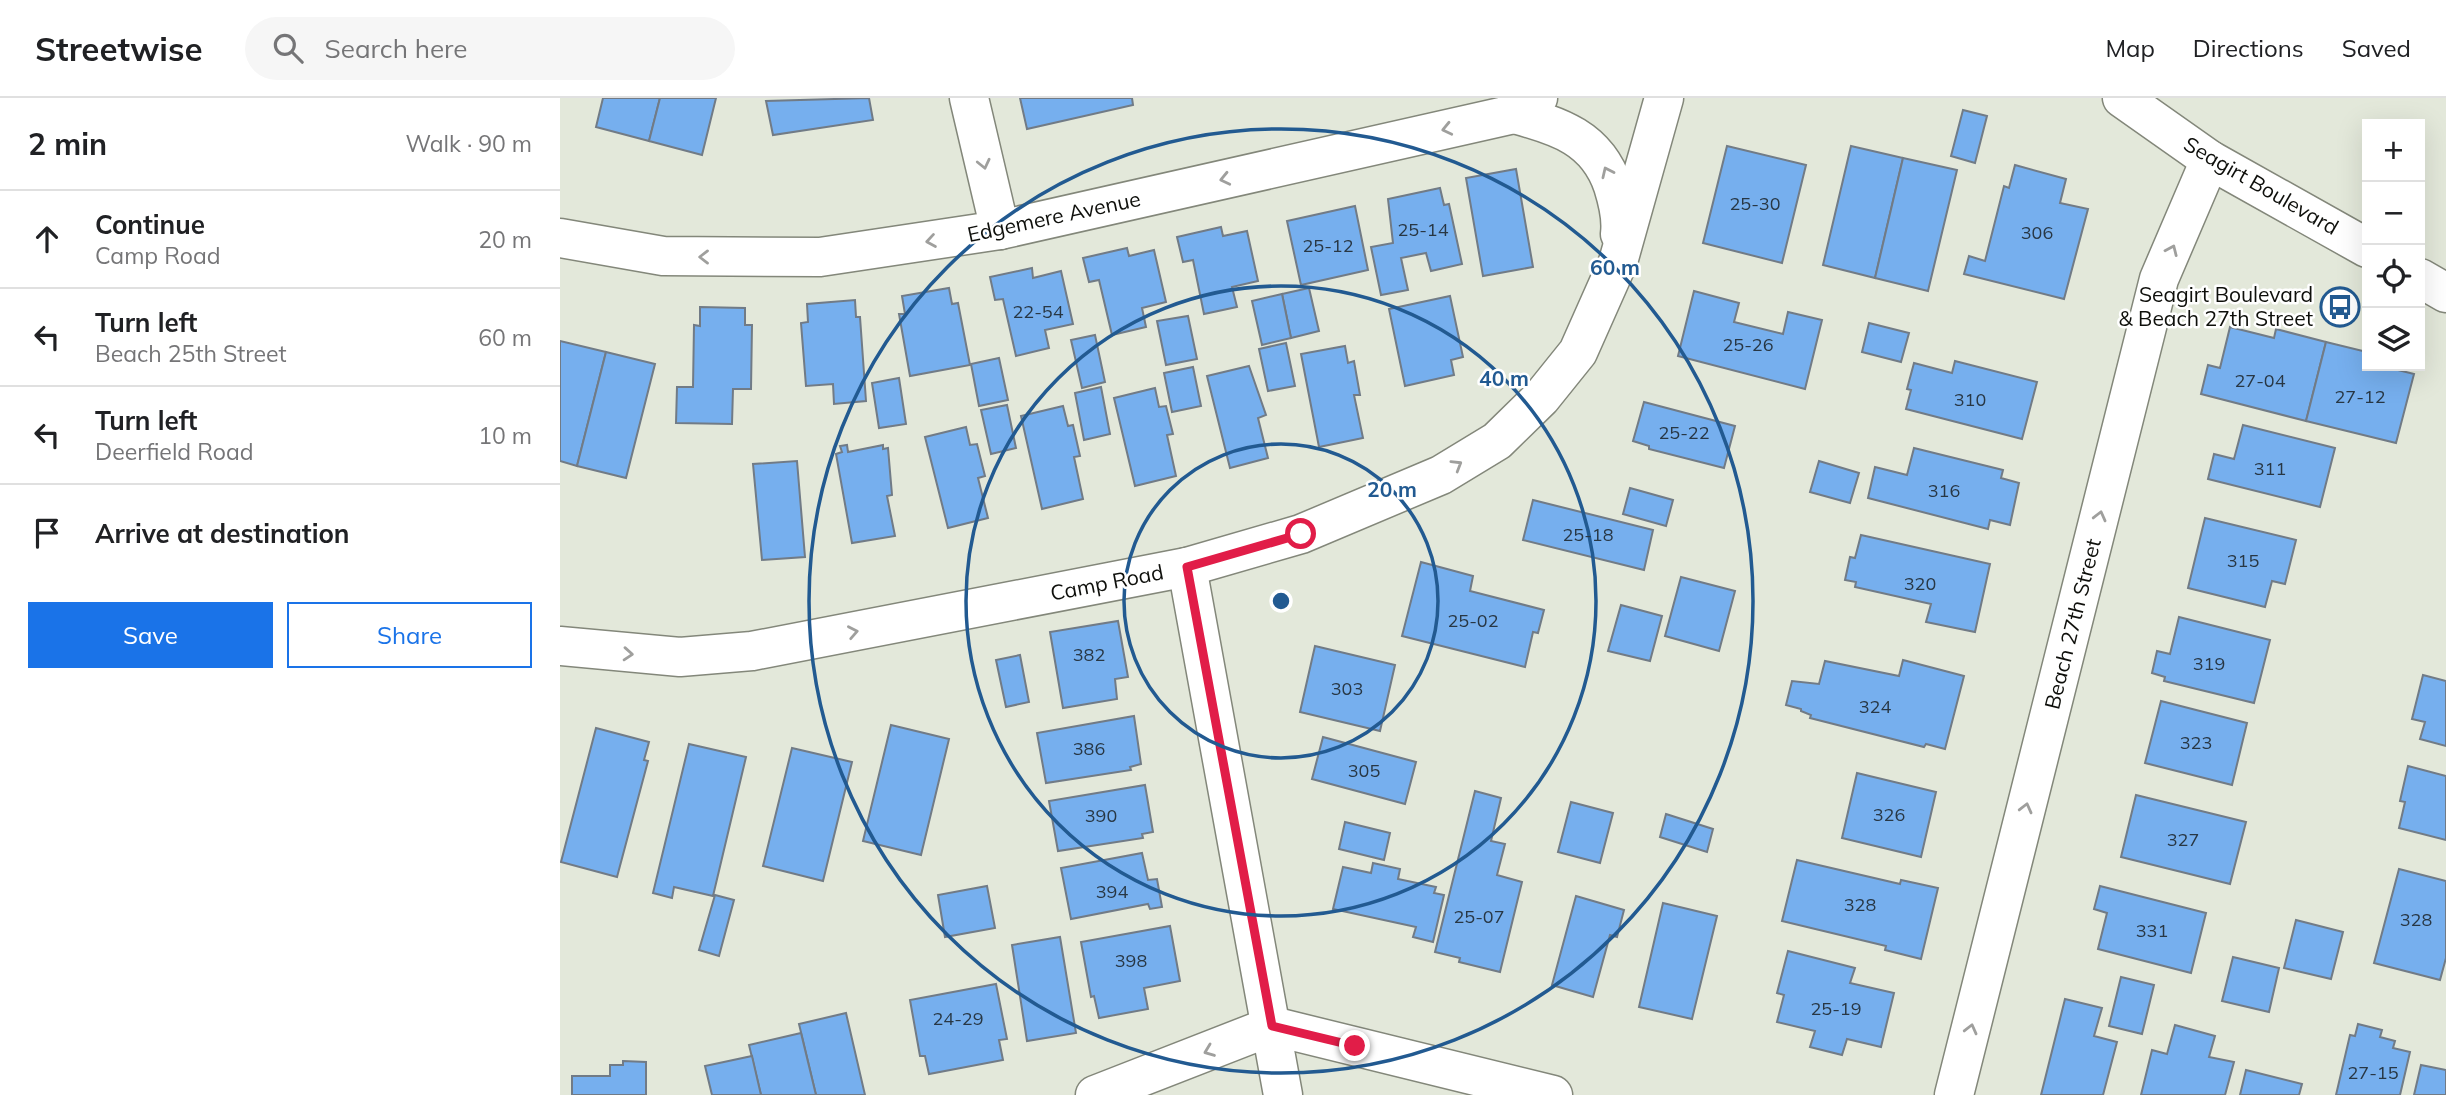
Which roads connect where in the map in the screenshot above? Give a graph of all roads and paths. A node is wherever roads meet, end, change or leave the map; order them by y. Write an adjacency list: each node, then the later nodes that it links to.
1 (969, 98): 6 (street, one-way to 6)
2 (1664, 98): 9 (street, Camp Road)
3 (2122, 98): 5 (street, Seagirt Boulevard)
4 (1526, 106): 6 (street, Edgemere Avenue, one-way to 6); 9 (street, one-way to 4)
5 (2210, 160): 8 (street, Seagirt Boulevard); 18 (street, Beach 27th Street, one-way to 5)
6 (1000, 230): 7 (street, Edgemere Avenue, one-way to 7)
7 (560, 239)
8 (2362, 245)
9 (1618, 262): 12 (street, Camp Road, one-way to 9)
10 (2425, 281): 11 (street)
11 (2446, 293)
12 (1187, 567): 13 (street, Camp Road, one-way to 12); 14 (street)
13 (560, 646)
14 (1272, 1026): 15 (street, one-way to 15); 16 (street); 17 (street)
15 (1095, 1095)
16 (1283, 1095)
17 (1553, 1095)
18 (1954, 1095)

